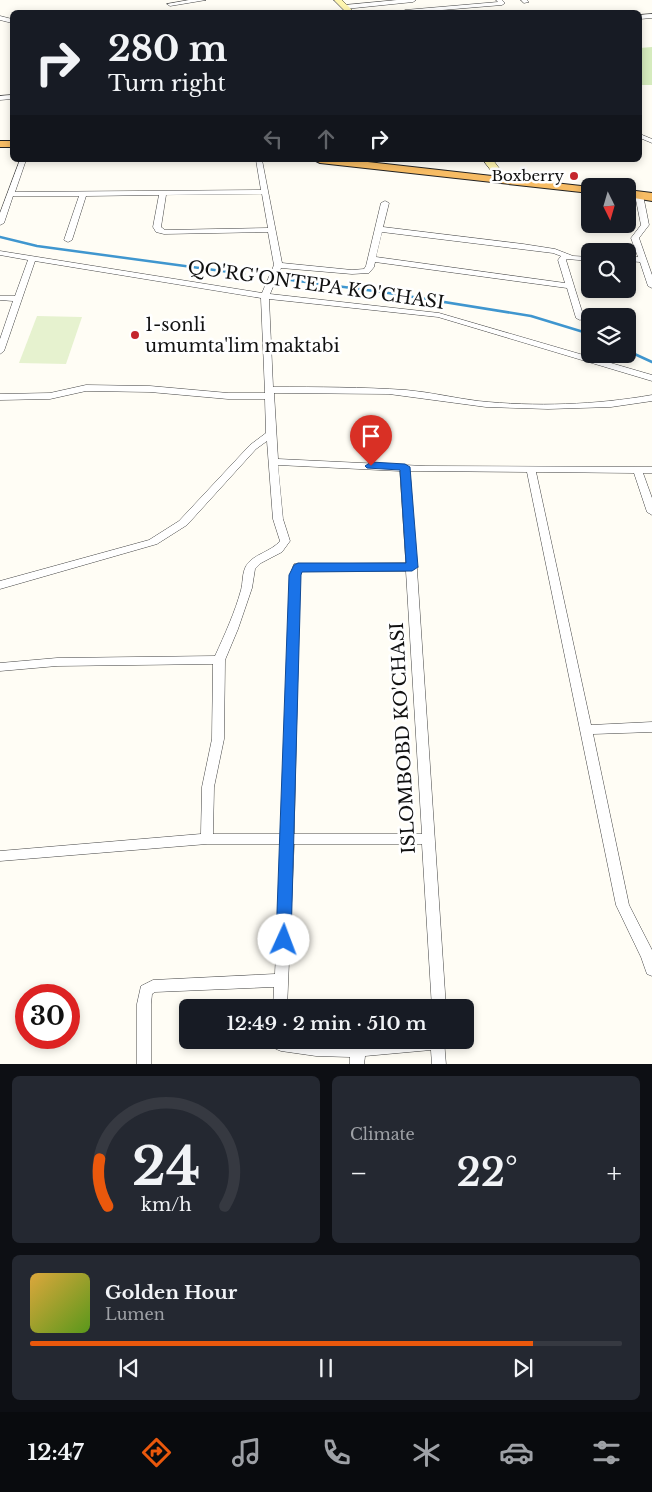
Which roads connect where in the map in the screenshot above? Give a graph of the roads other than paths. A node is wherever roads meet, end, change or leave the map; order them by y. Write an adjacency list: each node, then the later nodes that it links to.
1 (203, 0): 6 (street)
2 (338, 0): 8 (main road)
3 (414, 0): 7 (street)
4 (499, 0): 10 (street)
5 (385, 1): 7 (street); 8 (street)
6 (169, 2)
7 (399, 2): 9 (street)
8 (348, 10)
9 (405, 10)
10 (430, 10)
11 (22, 162): 21 (street)
12 (259, 162): 18 (street)
13 (340, 162): 16 (highway)
14 (368, 162): 16 (highway)
15 (489, 162): 16 (main road)
16 (499, 178): 17 (highway)
17 (581, 187)
18 (264, 192): 19 (street); 28 (street)
19 (164, 193): 22 (street); 28 (street)
20 (636, 193): 23 (highway)
21 (11, 194): 22 (street); 26 (street)
22 (83, 194): 29 (street)
23 (652, 195)
24 (385, 203): 27 (street)
25 (636, 204): 36 (street)
26 (0, 223)
27 (379, 229): 31 (street); 33 (street)
28 (272, 230): 37 (street)
29 (68, 240)
30 (0, 254): 32 (street, QO'RG'ONTEPA KO'CHASI)
31 (566, 255): 34 (street); 38 (street)
32 (32, 259): 40 (street, QO'RG'ONTEPA KO'CHASI); 42 (street)
33 (372, 259): 37 (street); 38 (street)
34 (581, 259)
35 (636, 260): 36 (street)
36 (642, 260): 39 (street)
37 (278, 265): 40 (street)
38 (571, 286): 43 (street)
39 (652, 286)
40 (266, 296): 45 (street, QO'RG'ONTEPA KO'CHASI); 46 (street)
41 (0, 298): 42 (street)
42 (19, 299): 44 (street)
43 (580, 318)
44 (0, 351)
45 (652, 378)
46 (270, 393): 47 (street); 48 (street); 49 (street)
47 (0, 397)
48 (652, 398)
49 (271, 434): 50 (street); 57 (street)
50 (274, 462): 51 (street); 58 (street)
51 (405, 467): 53 (street); 56 (street, ISLOMBOBD KO'CHASI)
52 (637, 469): 53 (street); 54 (street); 55 (street)
53 (530, 470): 61 (street)
54 (652, 470)
55 (652, 512)
56 (412, 567): 63 (street, ISLOMBOBD KO'CHASI); 64 (street)
57 (0, 585)
58 (219, 660): 59 (street); 62 (street)
59 (0, 667)
60 (652, 727): 61 (street)
61 (585, 730): 66 (street)
62 (207, 839): 64 (street); 65 (street)
63 (427, 839): 64 (street); 69 (street, ISLOMBOBD KO'CHASI)
64 (288, 840): 67 (street)
65 (0, 856)
66 (652, 970)
67 (282, 980): 68 (street); 72 (street)
68 (281, 999)
69 (438, 999)
70 (358, 1049): 73 (street)
71 (438, 1049): 74 (street)
72 (144, 1064)
73 (357, 1064)
74 (439, 1064)

